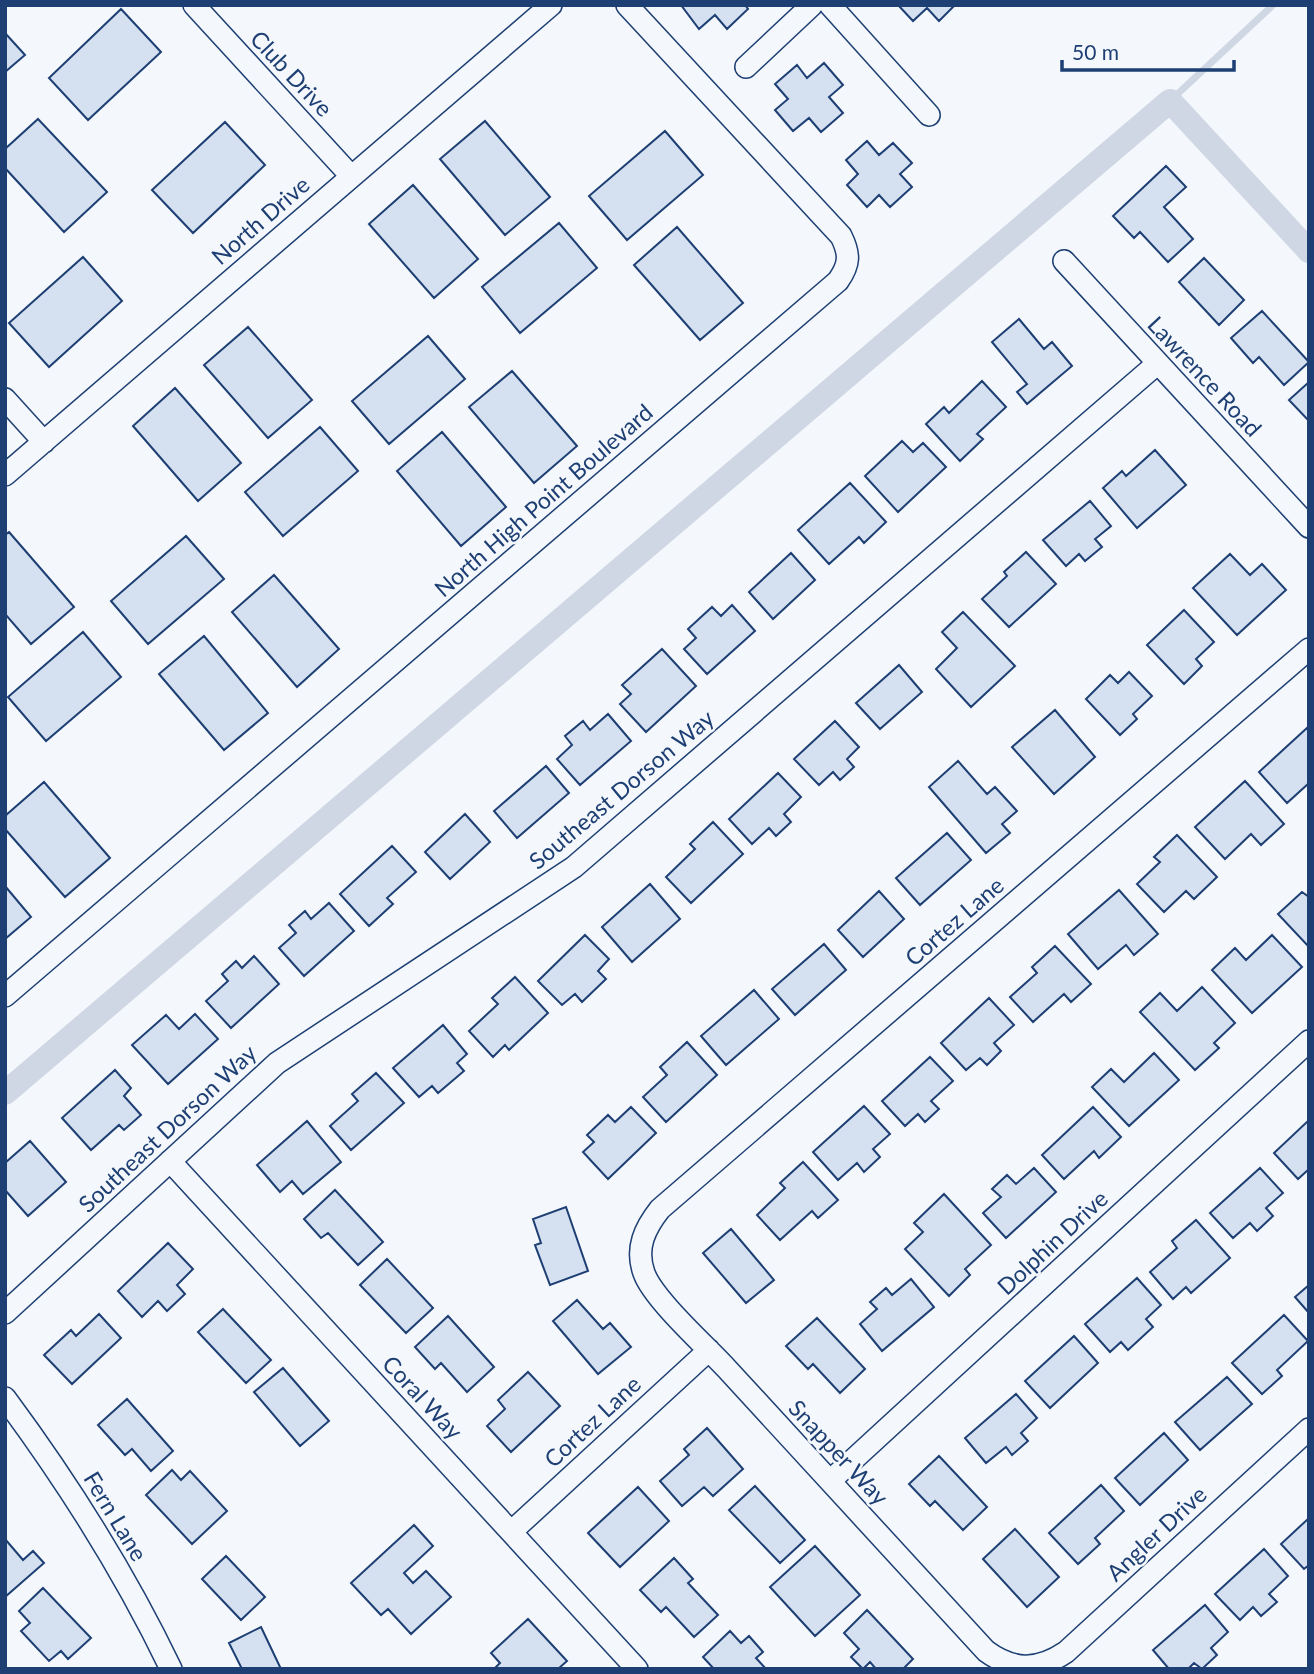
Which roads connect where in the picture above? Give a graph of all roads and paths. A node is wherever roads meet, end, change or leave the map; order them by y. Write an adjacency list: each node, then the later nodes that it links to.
1 (194, 5): 8 (street, Club Drive)
2 (551, 5): 8 (street, North Drive)
3 (627, 5): 16 (street, North High Point Boulevard)
4 (812, 5): 6 (street)
5 (830, 5): 7 (street)
6 (746, 67)
7 (929, 115)
8 (351, 176): 12 (street, North Drive)
9 (1064, 261): 10 (street, Lawrence Road)
10 (1158, 363): 14 (street, Lawrence Road); 18 (street, Southeast Dorson Way)
11 (5, 399): 12 (street)
12 (44, 442): 13 (street, North Drive)
13 (5, 475)
14 (1309, 527)
15 (1309, 649): 19 (street, Cortez Lane)
16 (5, 996)
17 (1309, 1041): 24 (street, Dolphin Drive)
18 (170, 1161): 20 (street, Southeast Dorson Way); 25 (street, Coral Way)
19 (642, 1238): 21 (street, Snapper Way)
20 (5, 1313)
21 (709, 1350): 24 (street, Snapper Way); 25 (street, Cortez Lane)
22 (5, 1398): 27 (street, Fern Lane)
23 (1309, 1429): 26 (street, Angler Drive)
24 (830, 1481): 26 (street, Snapper Way)
25 (511, 1532): 28 (street, Coral Way)
26 (1034, 1667)
27 (171, 1669)
28 (637, 1669)

